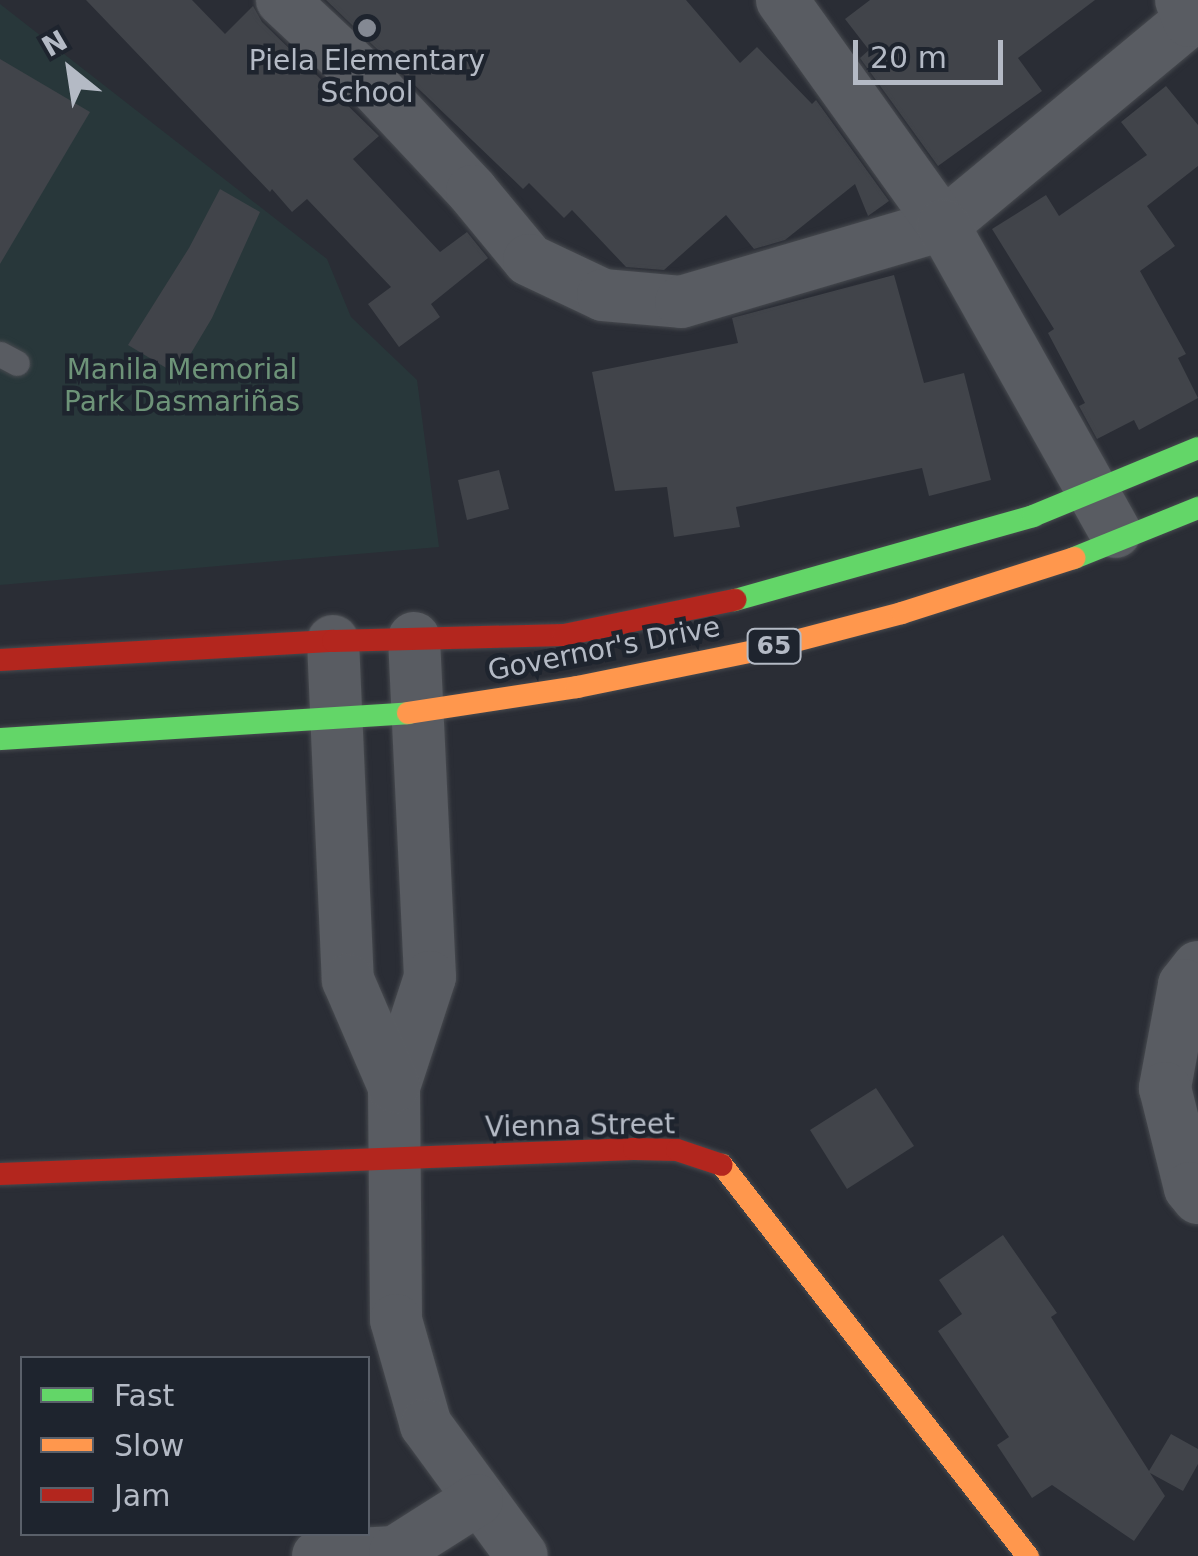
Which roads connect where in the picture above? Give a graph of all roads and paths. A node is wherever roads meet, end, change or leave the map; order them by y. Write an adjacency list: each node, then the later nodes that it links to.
1 (282, 0): 4 (street)
2 (782, 0): 4 (street)
3 (1180, 0): 4 (street)
4 (943, 225): 6 (street)
5 (1198, 448): 6 (main road, Governor's Drive / 65)
6 (1095, 494): 8 (street); 9 (main road, Governor's Drive / 65)
7 (1198, 508): 8 (main road, Governor's Drive / 65)
8 (1120, 542): 12 (main road, Governor's Drive / 65)
9 (414, 638): 10 (main road, Governor's Drive / 65); 12 (street)
10 (333, 640): 11 (main road, Governor's Drive / 65); 13 (street)
11 (0, 660)
12 (419, 712): 13 (main road, Governor's Drive / 65); 16 (street)
13 (336, 719): 14 (main road, Governor's Drive / 65); 16 (street)
14 (0, 740)
15 (1198, 967): 19 (street)
16 (394, 1087): 17 (street)
17 (395, 1162): 18 (main road, Vienna Street); 20 (street); 23 (main road, Vienna Street)
18 (0, 1174)
19 (1198, 1198)
20 (477, 1500): 21 (street); 22 (street)
21 (318, 1556)
22 (522, 1556)
23 (1028, 1556)

